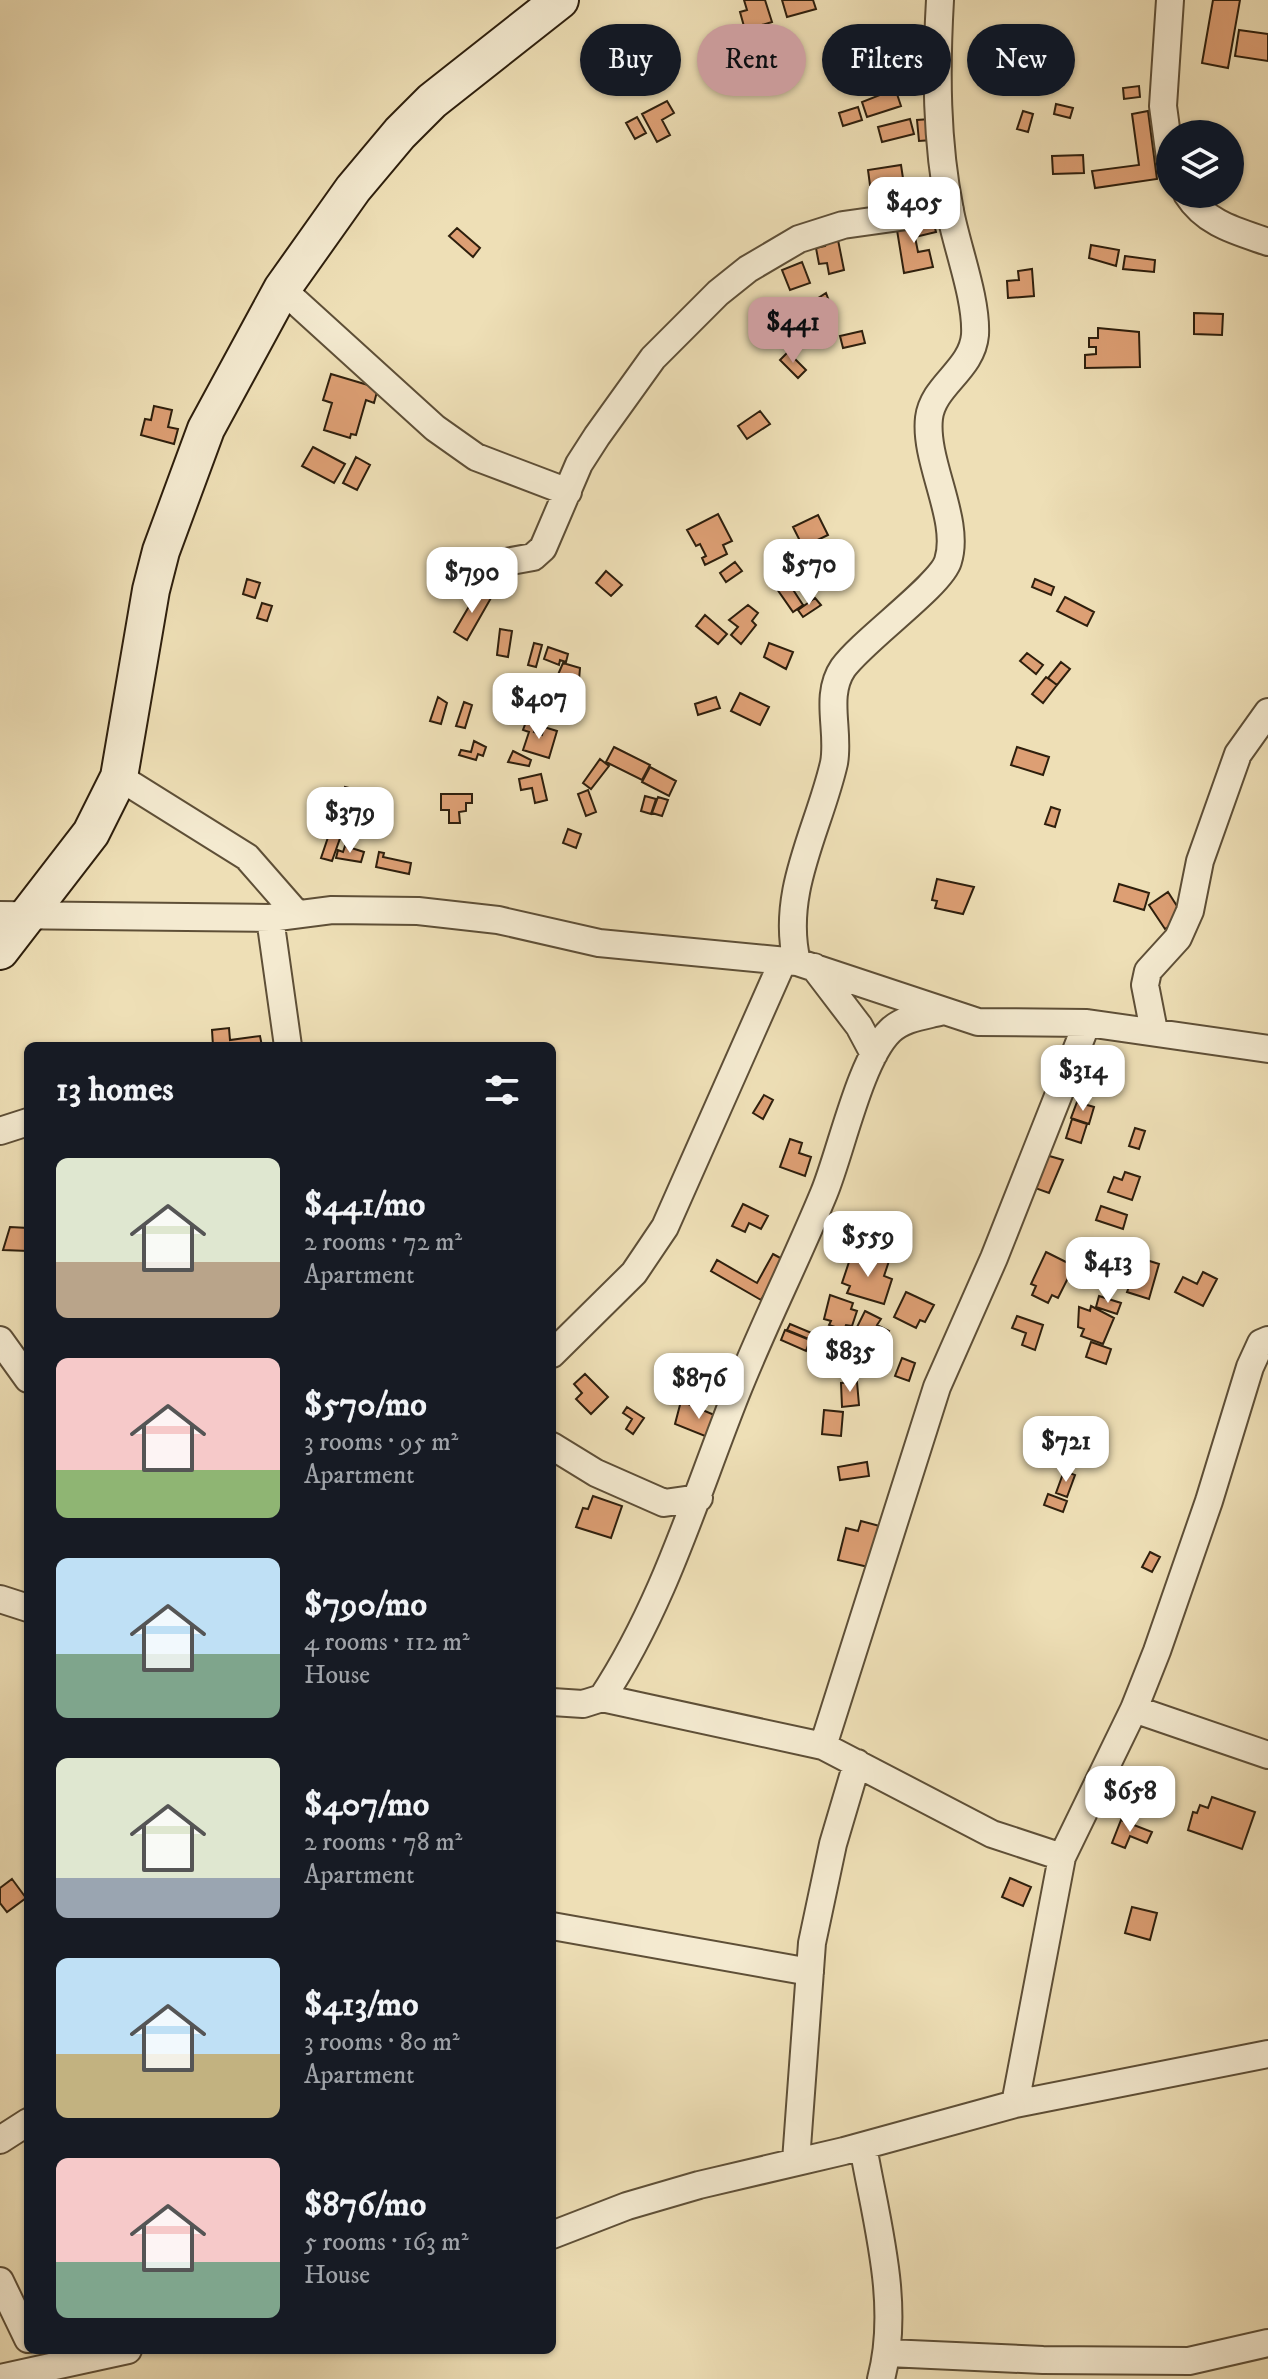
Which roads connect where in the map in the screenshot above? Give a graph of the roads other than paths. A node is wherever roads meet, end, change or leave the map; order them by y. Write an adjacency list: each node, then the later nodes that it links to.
1 (560, 0): 8 (street)
2 (940, 0): 6 (street)
3 (1170, 0): 4 (street)
4 (1165, 120)
5 (1196, 208): 7 (street)
6 (950, 210): 9 (street); 16 (street)
7 (1268, 242)
8 (282, 289): 9 (street); 12 (street)
9 (568, 492): 10 (street)
10 (495, 564)
11 (1268, 712): 19 (street)
12 (119, 777): 13 (street); 14 (street)
13 (283, 915): 14 (street); 16 (street); 20 (street)
14 (13, 916): 15 (street)
15 (0, 951)
16 (789, 962): 17 (street); 22 (street); 27 (street)
17 (940, 1012): 18 (street); 22 (street)
18 (1087, 1023): 19 (street); 36 (street)
19 (1154, 1031): 21 (street)
20 (288, 1042)
21 (1268, 1049)
22 (874, 1054): 30 (street)
23 (24, 1123): 24 (street)
24 (0, 1131)
25 (0, 1340): 28 (street)
26 (1268, 1340): 35 (street)
27 (556, 1350)
28 (24, 1373)
29 (556, 1448): 31 (street)
30 (699, 1498): 31 (street); 32 (street)
31 (664, 1503): 32 (street)
32 (684, 1538): 33 (street)
33 (602, 1698): 34 (street); 36 (street)
34 (556, 1702)
35 (1134, 1709): 37 (street); 39 (street)
36 (823, 1746): 38 (street)
37 (1268, 1755)
38 (857, 1763): 39 (street); 41 (street)
39 (1062, 1857): 43 (street)
40 (556, 1927): 41 (street)
41 (810, 1972): 47 (street)
42 (1268, 2054): 43 (street)
43 (1015, 2104): 46 (street)
44 (24, 2125): 45 (street)
45 (0, 2140)
46 (863, 2146): 47 (street); 52 (street)
47 (796, 2161): 48 (street)
48 (556, 2233)
49 (0, 2281): 50 (street)
50 (24, 2331)
51 (1268, 2343): 55 (street)
52 (888, 2353): 55 (street); 57 (street)
53 (92, 2354): 54 (street)
54 (38, 2360): 56 (street)
55 (1187, 2370)
56 (0, 2378)
57 (881, 2379)

